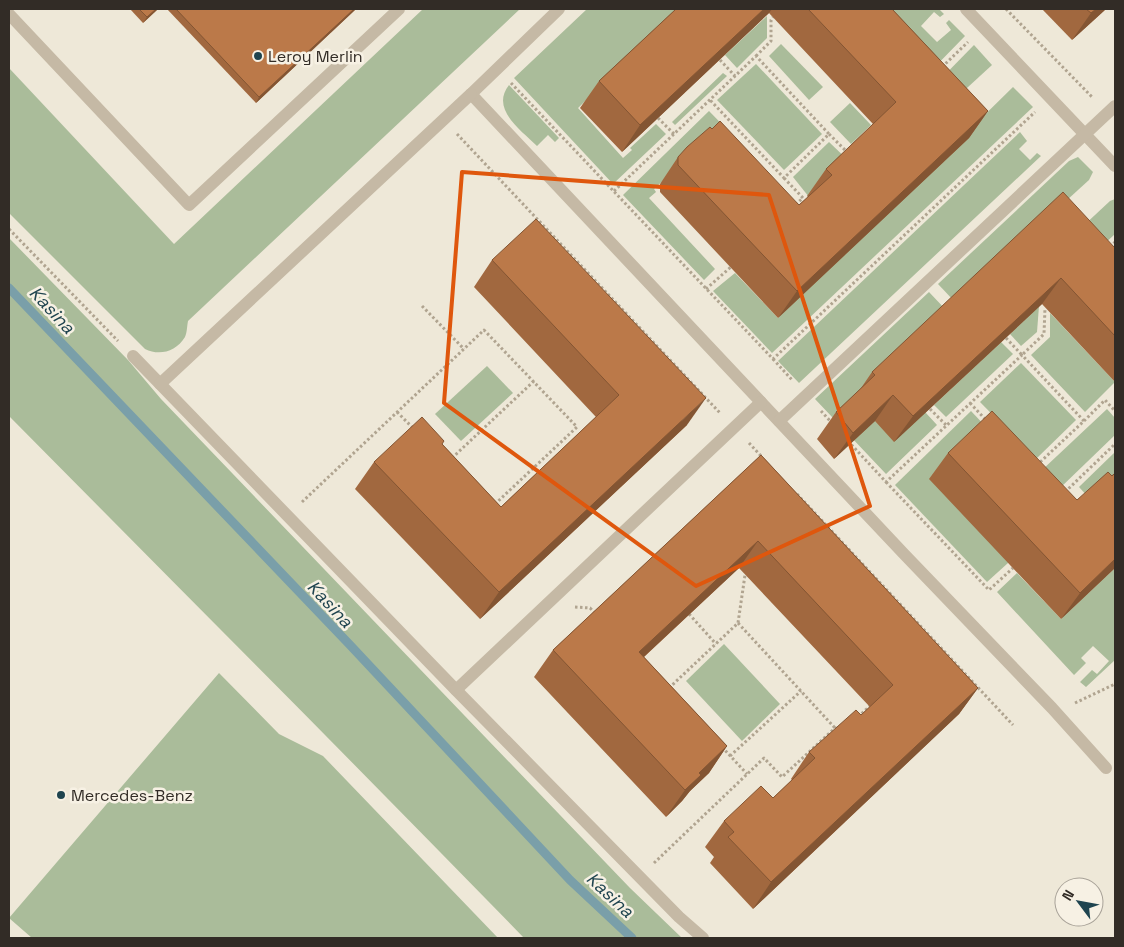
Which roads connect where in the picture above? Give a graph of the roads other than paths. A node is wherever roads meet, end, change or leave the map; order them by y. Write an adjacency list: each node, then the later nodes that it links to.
1 (399, 9): 4 (lane)
2 (560, 9): 5 (lane)
3 (966, 9): 7 (lane)
4 (9, 14)
5 (470, 94): 10 (lane); 11 (lane)
6 (1112, 109): 7 (lane)
7 (1086, 133): 8 (lane); 12 (lane)
8 (1115, 166)
9 (133, 356): 10 (lane)
10 (160, 384): 13 (lane)
11 (761, 402): 12 (lane); 13 (lane)
12 (779, 421): 14 (lane)
13 (456, 690): 15 (lane)
14 (1106, 768)
15 (703, 938)

